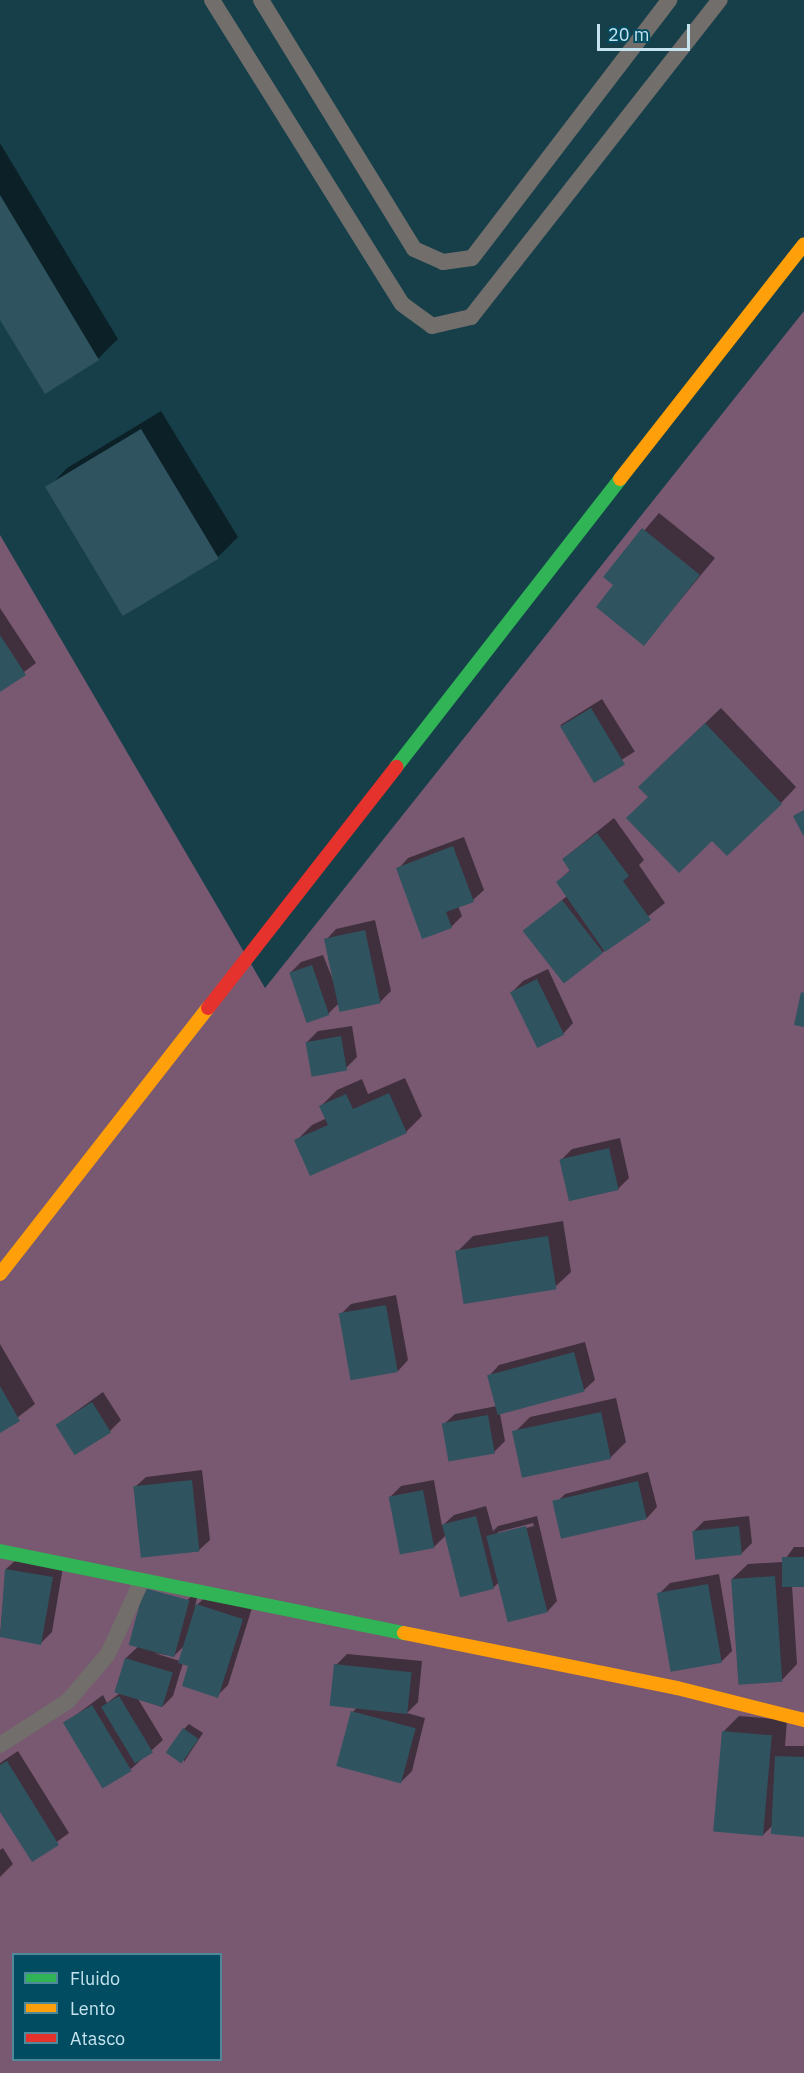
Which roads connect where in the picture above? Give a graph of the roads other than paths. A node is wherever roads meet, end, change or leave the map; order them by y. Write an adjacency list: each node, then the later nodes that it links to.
1 (212, 0): 4 (lane)
2 (261, 0): 3 (lane)
3 (669, 0)
4 (720, 0)
5 (804, 244): 6 (street)
6 (0, 1274)
7 (0, 1551): 8 (street)
8 (142, 1580): 9 (street); 10 (lane)
9 (804, 1720)
10 (0, 1745)

